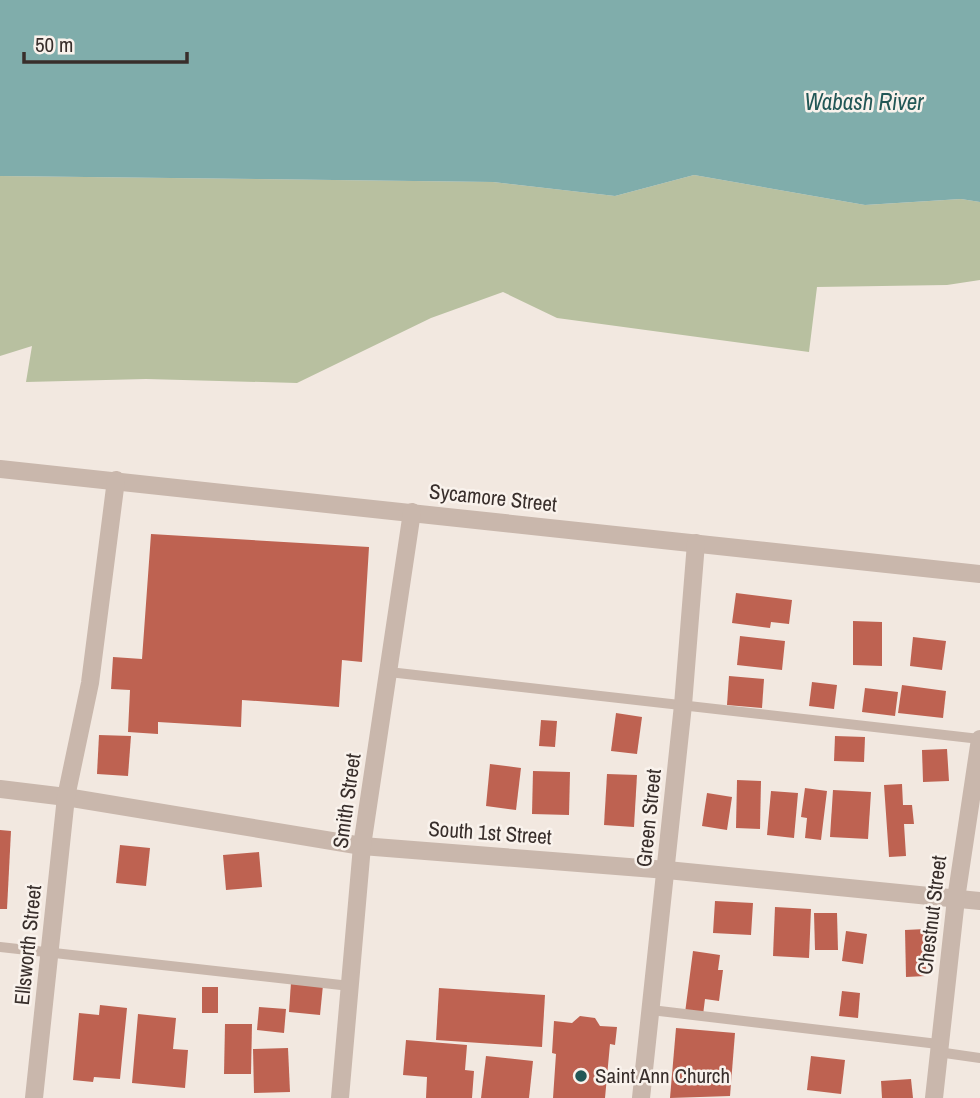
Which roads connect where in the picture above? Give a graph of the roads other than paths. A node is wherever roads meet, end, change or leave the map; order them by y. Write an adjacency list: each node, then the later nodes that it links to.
1 (0, 469): 2 (street, Sycamore Street)
2 (116, 480): 3 (street, Sycamore Street); 10 (street)
3 (412, 512): 4 (street, Sycamore Street); 6 (street, Smith Street)
4 (696, 542): 5 (street, Sycamore Street); 7 (street, Green Street)
5 (980, 574)
6 (389, 672): 7 (lane); 11 (street, Smith Street)
7 (683, 705): 8 (lane); 12 (street, Green Street)
8 (980, 743): 13 (street, Chestnut Street)
9 (0, 789): 10 (street, South 1st Street)
10 (66, 797): 11 (street, South 1st Street); 16 (street, Ellsworth Street)
11 (362, 846): 12 (street, South 1st Street); 17 (street, Smith Street)
12 (667, 870): 13 (street, South 1st Street); 18 (street, Green Street)
13 (956, 899): 14 (street, South 1st Street); 19 (street, Chestnut Street)
14 (980, 901)
15 (0, 947): 16 (lane)
16 (50, 952): 17 (lane); 21 (street, Ellsworth Street)
17 (350, 986): 22 (street, Smith Street)
18 (651, 1010): 19 (lane); 23 (street, Green Street)
19 (938, 1048): 20 (lane); 24 (street, Chestnut Street)
20 (980, 1058)
21 (34, 1098)
22 (340, 1098)
23 (641, 1098)
24 (934, 1098)

